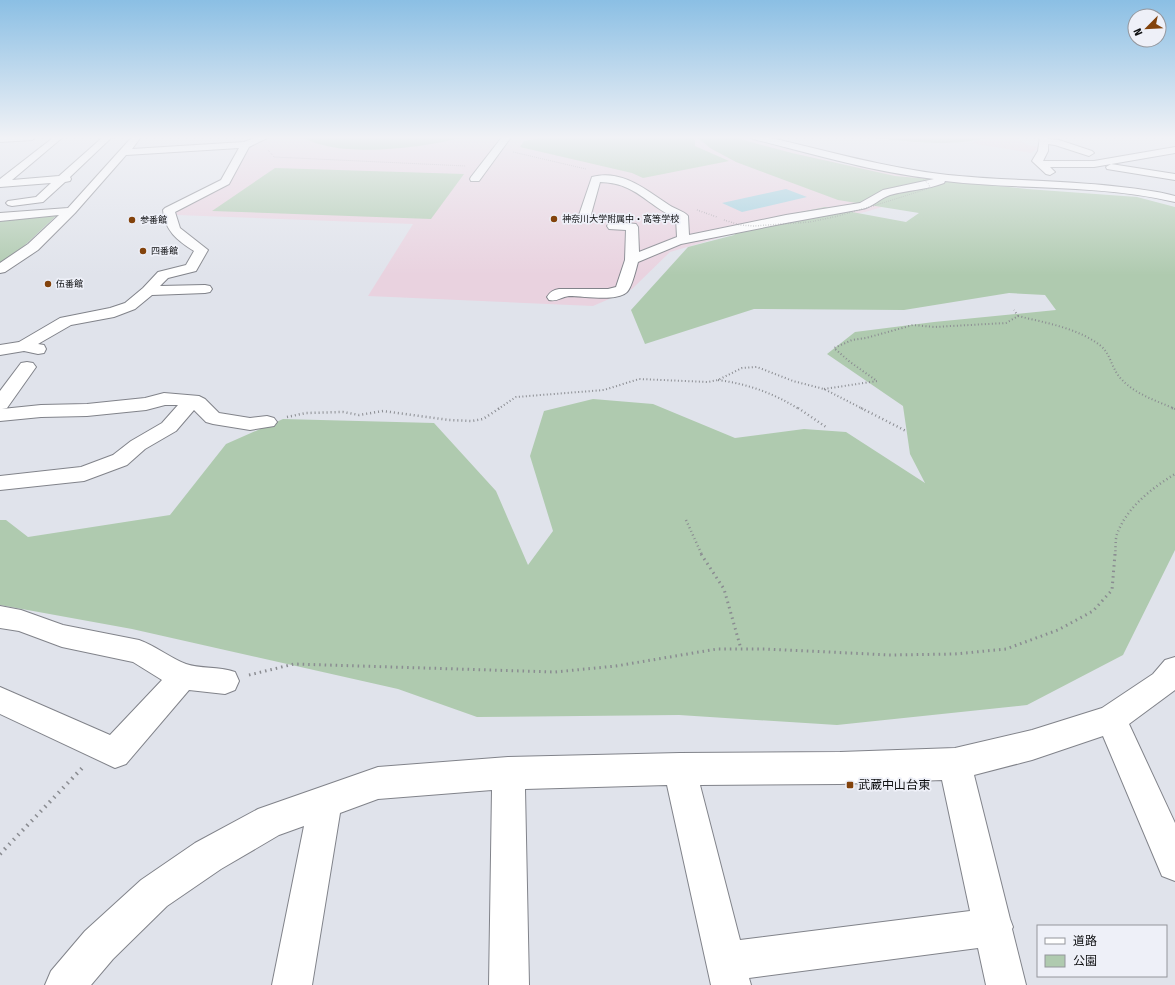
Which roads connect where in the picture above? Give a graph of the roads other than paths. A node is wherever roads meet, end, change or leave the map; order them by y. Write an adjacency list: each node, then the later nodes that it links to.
1 (13, 183): 10 (street)
2 (57, 183): 13 (street)
3 (96, 183): 14 (street)
4 (223, 183): 22 (street)
5 (595, 183): 16 (street)
6 (628, 183): 18 (street)
7 (935, 183): 18 (street)
8 (1020, 183): 11 (street)
9 (1062, 183): 11 (street)
10 (0, 184)
11 (1065, 186): 12 (street)
12 (1175, 199)
13 (0, 204)
14 (72, 211): 15 (street); 20 (street)
15 (0, 217)
16 (584, 218)
17 (613, 226): 19 (street)
18 (683, 240): 19 (street)
19 (632, 260): 23 (street)
20 (0, 269)
21 (205, 289): 22 (street)
22 (148, 291): 25 (street)
23 (554, 297)
24 (0, 341): 25 (street)
25 (31, 346): 26 (street)
26 (0, 350)
27 (27, 367): 29 (street)
28 (192, 400): 30 (street); 31 (street); 32 (street)
29 (0, 404)
30 (0, 415)
31 (267, 422)
32 (0, 483)
33 (0, 617): 35 (street)
34 (1175, 669): 38 (street)
35 (184, 677): 36 (street); 37 (street)
36 (225, 681)
37 (0, 700)
38 (1111, 719): 39 (street); 43 (street)
39 (955, 764): 40 (street); 44 (street)
40 (680, 769): 41 (street); 45 (street)
41 (508, 773): 42 (street); 48 (street)
42 (325, 802): 46 (street); 47 (street)
43 (1175, 862)
44 (994, 927): 45 (street); 49 (street)
45 (728, 973)
46 (65, 985)
47 (292, 985)
48 (509, 985)
49 (1006, 985)

